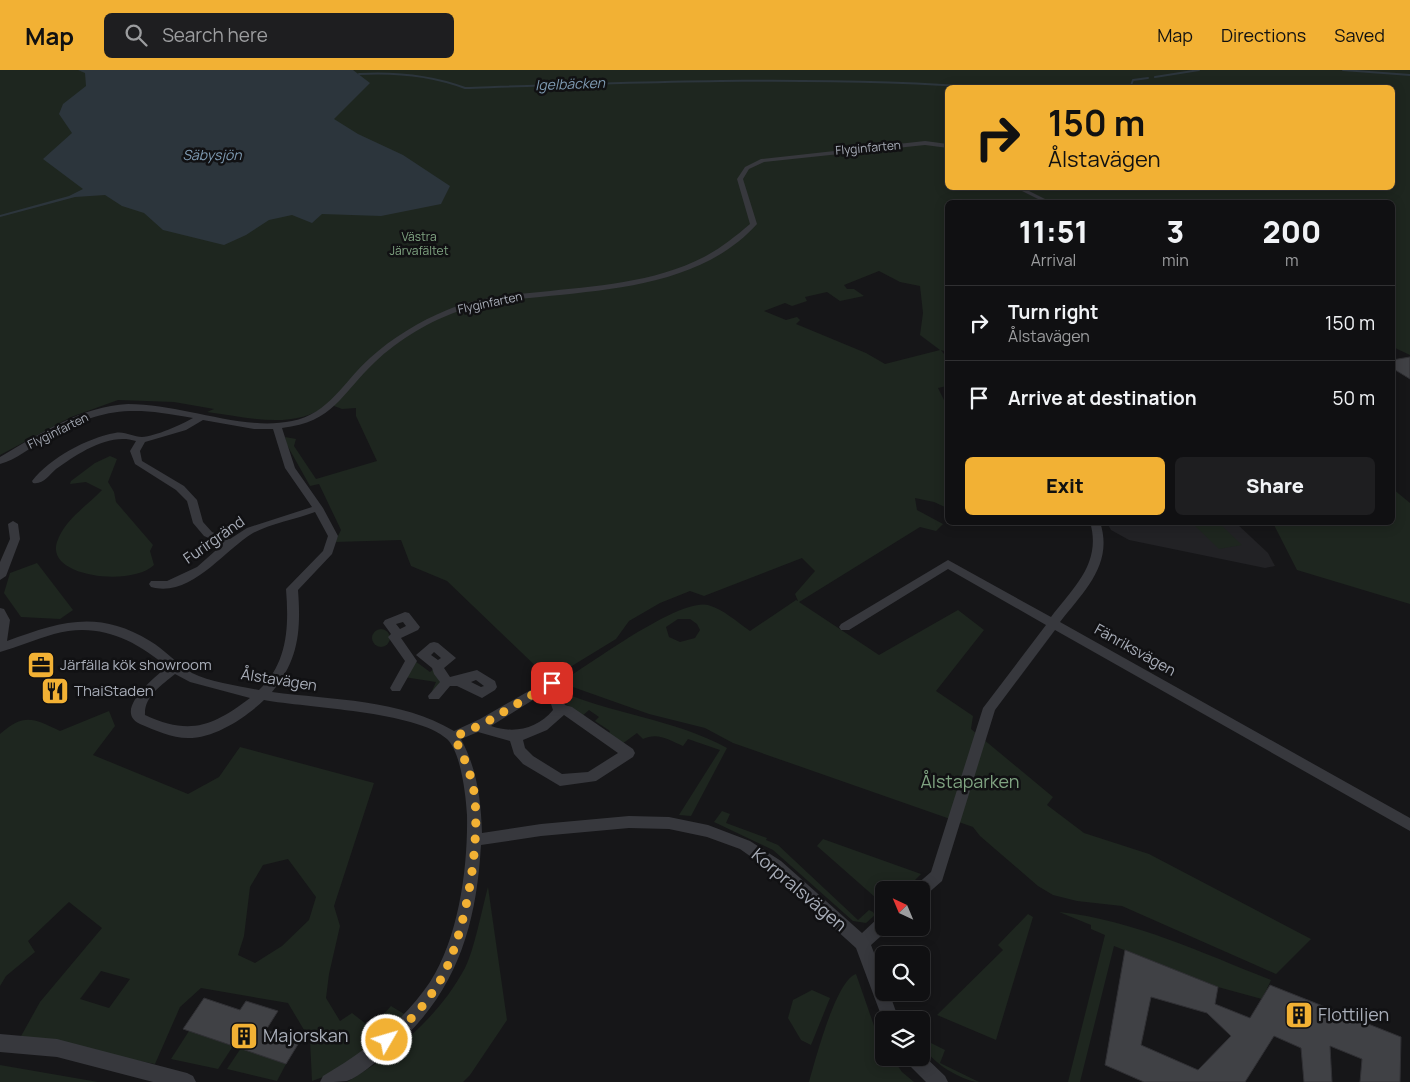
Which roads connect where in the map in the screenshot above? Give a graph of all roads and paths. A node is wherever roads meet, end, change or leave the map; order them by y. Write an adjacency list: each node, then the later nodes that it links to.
1 (945, 146): 5 (street, Flyginfarten)
2 (1023, 190): 3 (street)
3 (1044, 200)
4 (202, 417): 5 (street, Flyginfarten); 6 (street); 7 (street, Flyginfarten)
5 (277, 426): 9 (street)
6 (141, 440): 8 (street); 12 (street)
7 (0, 461)
8 (37, 481)
9 (318, 508): 12 (street, Furirgränd); 23 (street)
10 (14, 524): 13 (street)
11 (1096, 525): 16 (street)
12 (231, 543): 14 (street, Furirgränd)
13 (0, 576)
14 (154, 584)
15 (0, 612): 19 (street)
16 (1054, 623): 17 (street, Fänriksvägen); 29 (street, Fänriksvägen); 31 (street)
17 (846, 627)
18 (398, 635): 20 (street)
19 (1, 647): 21 (street, Ålstavägen)
20 (417, 658): 22 (street); 24 (street)
21 (174, 668): 23 (street, Ålstavägen); 23 (street)
22 (396, 688)
23 (263, 695): 28 (street, Ålstavägen)
24 (434, 696)
25 (560, 710): 26 (street); 27 (street); 27 (street)
26 (478, 726): 27 (street); 28 (street)
27 (516, 736)
28 (454, 737): 30 (street)
29 (1410, 825)
30 (475, 840): 33 (street, Korpralsvägen); 38 (street)
31 (930, 883)
32 (875, 931): 33 (street)
33 (862, 943): 34 (street, Korpralsvägen)
34 (888, 1011)
35 (0, 1043): 37 (street)
36 (922, 1066): 39 (street)
37 (187, 1082)
38 (328, 1082)
39 (939, 1082)

